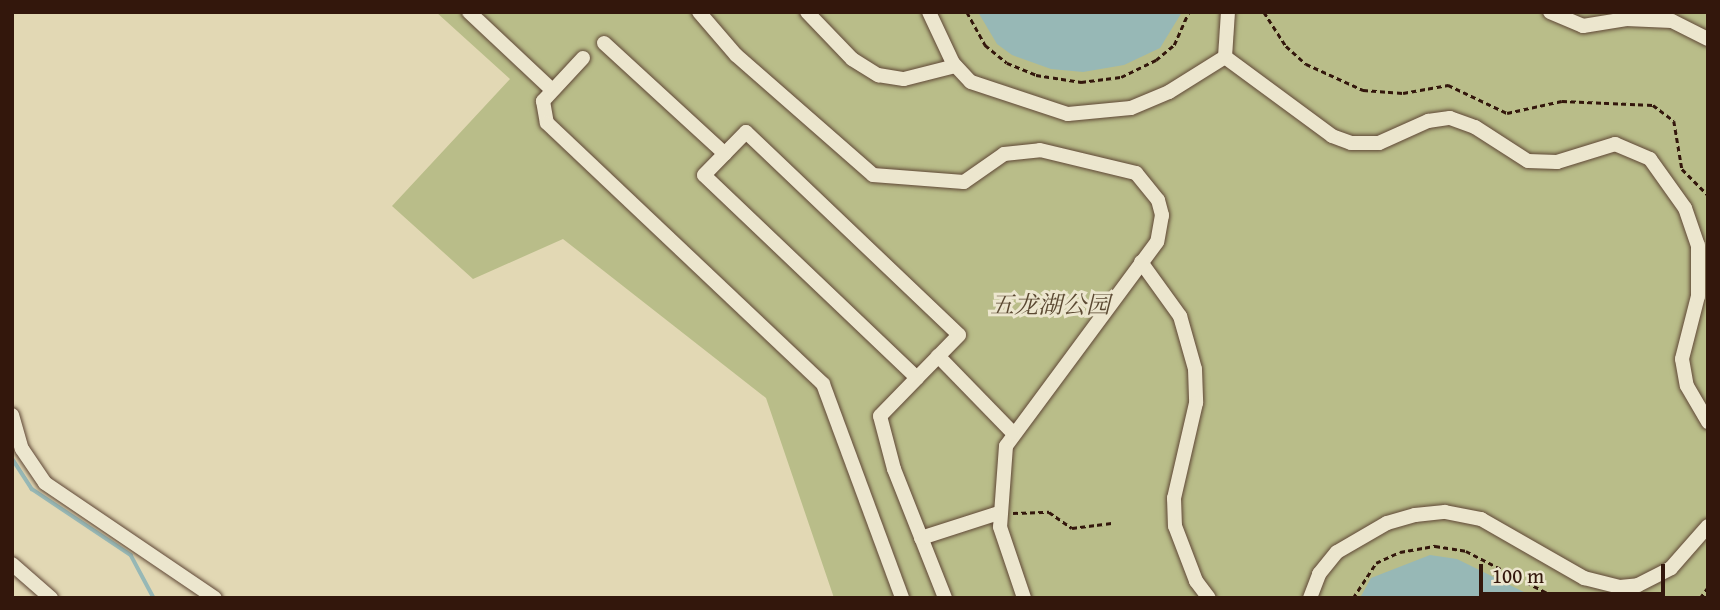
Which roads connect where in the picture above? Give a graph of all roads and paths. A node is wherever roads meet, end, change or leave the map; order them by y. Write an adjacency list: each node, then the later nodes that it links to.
1 (469, 12): 15 (street)
2 (699, 12): 18 (street)
3 (807, 12): 14 (street)
4 (929, 12): 14 (street)
5 (967, 12): 6 (path)
6 (1189, 12)
7 (1228, 12): 12 (street)
8 (1264, 12): 17 (path)
9 (1549, 12): 10 (street)
10 (1708, 39)
11 (604, 43): 16 (street)
12 (1224, 57): 14 (street); 22 (street)
13 (583, 58): 15 (street)
14 (955, 66)
15 (551, 89): 32 (street)
16 (725, 154): 19 (street); 20 (street)
17 (1708, 195)
18 (1141, 262): 23 (street); 35 (street)
19 (938, 356): 20 (street); 23 (street)
20 (917, 378): 27 (street)
21 (12, 415): 31 (street)
22 (1708, 422)
23 (1013, 433): 24 (street)
24 (999, 513): 25 (path); 27 (street); 34 (street)
25 (1112, 523)
26 (1708, 526): 36 (street)
27 (921, 538): 33 (street)
28 (12, 564): 30 (street)
29 (1708, 587): 39 (path)
30 (51, 598)
31 (215, 598)
32 (902, 598)
33 (945, 598)
34 (1024, 598)
35 (1209, 598)
36 (1310, 598)
37 (1353, 598): 38 (path)
38 (1557, 598)
39 (1700, 598)

